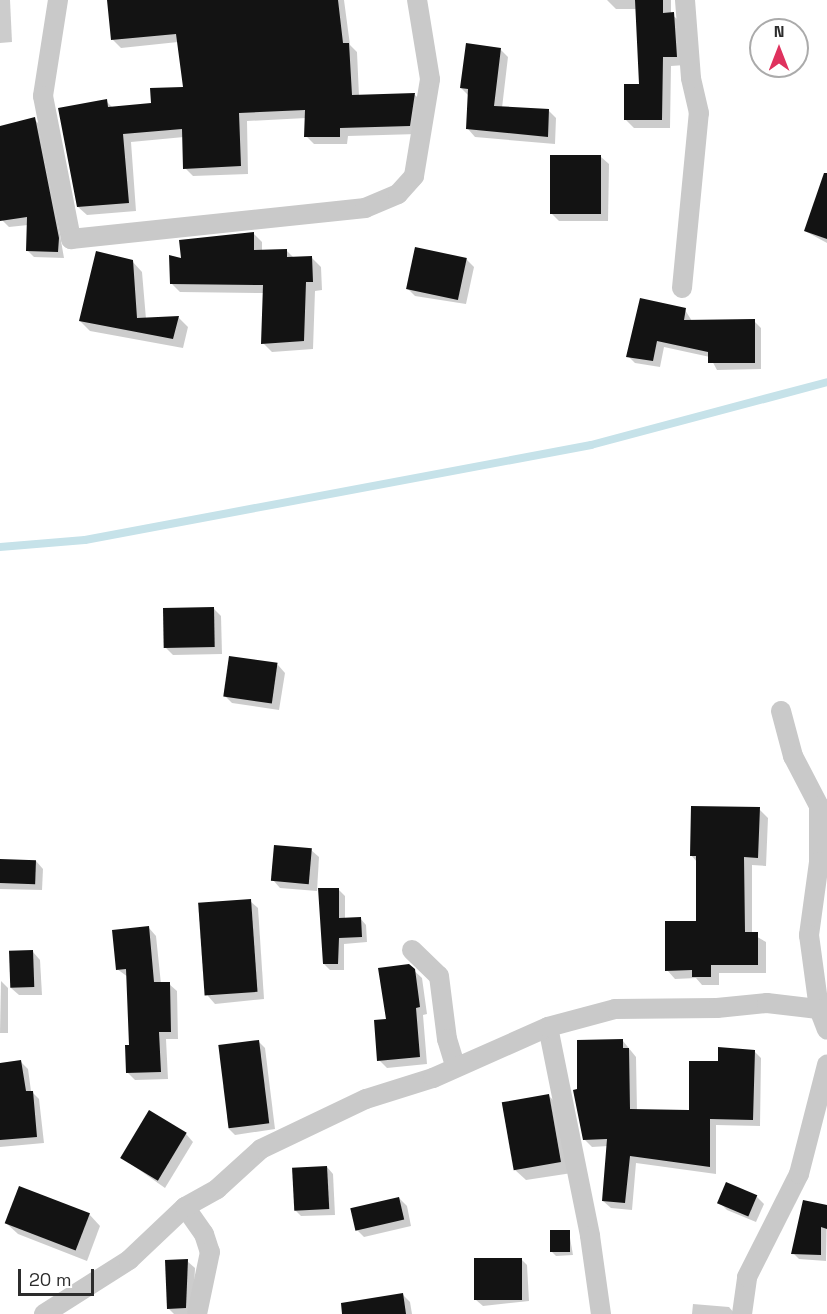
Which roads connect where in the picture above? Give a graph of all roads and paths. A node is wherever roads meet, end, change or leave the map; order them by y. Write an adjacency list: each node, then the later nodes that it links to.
1 (58, 0): 2 (street)
2 (417, 0)
3 (685, 0): 4 (street)
4 (682, 288)
5 (781, 711): 7 (street)
6 (412, 950): 11 (street)
7 (823, 1009): 8 (street); 9 (street)
8 (548, 1027): 11 (street); 15 (street)
9 (827, 1030)
10 (827, 1065): 16 (street)
11 (455, 1066): 12 (street)
12 (185, 1207): 13 (street); 14 (street)
13 (55, 1312)
14 (197, 1314)
15 (601, 1314)
16 (742, 1314)

